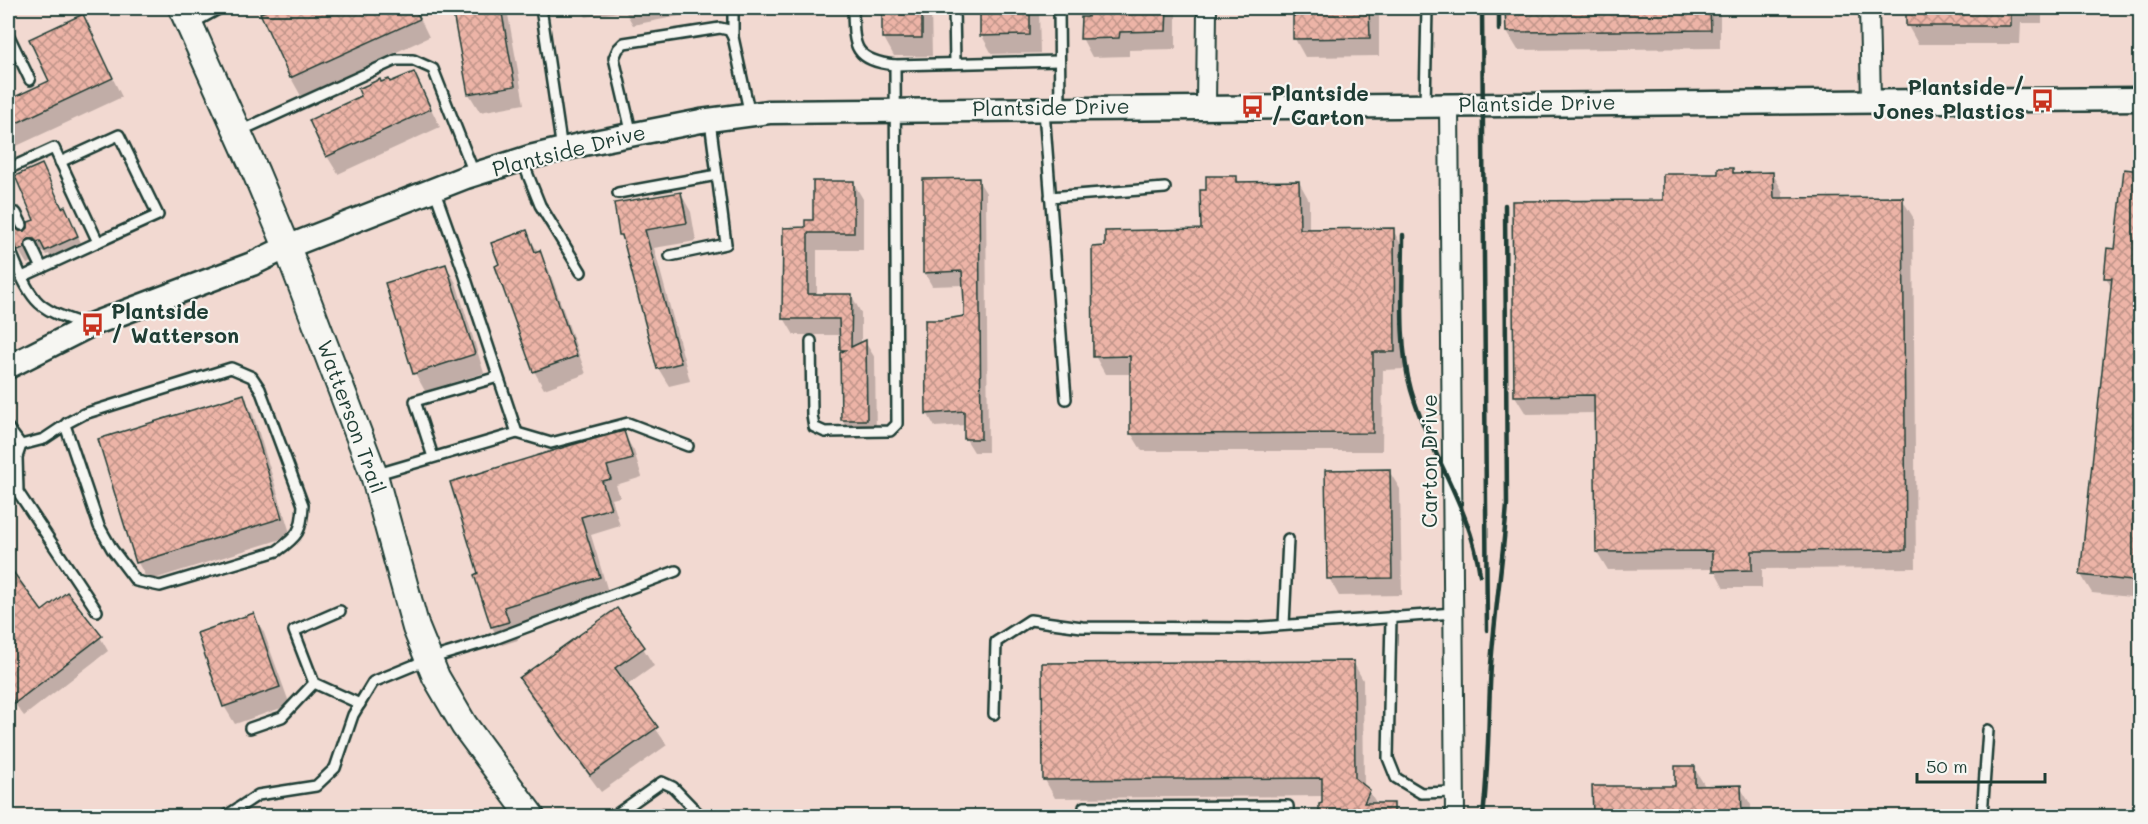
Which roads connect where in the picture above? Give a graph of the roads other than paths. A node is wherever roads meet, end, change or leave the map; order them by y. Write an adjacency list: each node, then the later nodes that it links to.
1 (220, 8): 10 (lane)
2 (541, 8): 28 (lane)
3 (733, 8): 12 (lane)
4 (853, 8): 15 (lane)
5 (954, 8): 14 (lane)
6 (1059, 8): 13 (lane)
7 (1207, 8): 21 (street)
8 (1427, 8): 19 (lane)
9 (1869, 8): 18 (street)
10 (186, 16): 26 (main road, Watterson Trail)
11 (8, 34): 16 (lane)
12 (734, 37): 24 (lane); 27 (lane)
13 (1059, 61): 14 (lane); 22 (lane)
14 (955, 63): 15 (lane)
15 (895, 65): 23 (lane)
16 (30, 80)
17 (2140, 99): 18 (street, Plantside Drive)
18 (1870, 100): 20 (street, Plantside Drive)
19 (1425, 105): 20 (street, Plantside Drive); 21 (street, Plantside Drive)
20 (1449, 105): 64 (street, Carton Drive)
21 (1206, 107): 22 (street, Plantside Drive)
22 (1052, 108): 23 (street, Plantside Drive); 37 (lane)
23 (895, 110): 24 (street, Plantside Drive); 49 (lane)
24 (750, 115): 25 (street, Plantside Drive)
25 (710, 120): 27 (street, Plantside Drive); 33 (lane)
26 (238, 132): 32 (lane); 43 (main road, Watterson Trail)
27 (632, 135): 28 (street, Plantside Drive)
28 (562, 150): 29 (street, Plantside Drive)
29 (522, 160): 32 (street, Plantside Drive); 46 (lane)
30 (60, 162): 31 (lane); 40 (lane); 40 (lane)
31 (8, 169)
32 (475, 174): 35 (street, Plantside Drive)
33 (717, 175): 36 (lane); 44 (lane)
34 (1166, 188): 37 (lane)
35 (434, 189): 43 (street, Plantside Drive); 51 (lane)
36 (618, 193)
37 (1050, 197): 52 (lane)
38 (8, 216): 39 (lane)
39 (22, 225)
40 (99, 242): 45 (lane)
41 (8, 245): 47 (lane)
42 (31, 245): 45 (lane)
43 (287, 247): 48 (street, Plantside Drive); 59 (main road, Watterson Trail)
44 (670, 256)
45 (42, 268): 47 (lane)
46 (581, 272)
47 (22, 277): 48 (lane)
48 (88, 326): 50 (street, Plantside Drive)
49 (811, 341)
50 (8, 367)
51 (498, 377): 55 (lane); 58 (lane)
52 (1066, 399)
53 (64, 424): 53 (lane); 56 (lane)
54 (8, 428): 56 (lane)
55 (517, 433): 57 (lane); 58 (lane)
56 (21, 445): 62 (lane)
57 (688, 446)
58 (433, 457): 59 (lane)
59 (374, 475): 67 (main road, Watterson Trail)
60 (1288, 539): 66 (lane)
61 (676, 571): 67 (lane)
62 (97, 611)
63 (340, 611): 68 (lane)
64 (1454, 613): 65 (lane); 73 (street, Carton Drive)
65 (1391, 617): 66 (lane); 73 (lane)
66 (1284, 626): 70 (lane)
67 (429, 659): 69 (lane); 75 (main road, Watterson Trail)
68 (314, 682): 69 (lane); 71 (lane)
69 (360, 704): 74 (lane)
70 (994, 714)
71 (250, 728)
72 (1988, 730): 81 (lane)
73 (1455, 792): 80 (street, Carton Drive)
74 (226, 816)
75 (531, 816)
76 (614, 816): 77 (lane)
77 (699, 816)
78 (1084, 816): 79 (lane)
79 (1288, 816)
80 (1455, 816)
81 (1982, 816)

